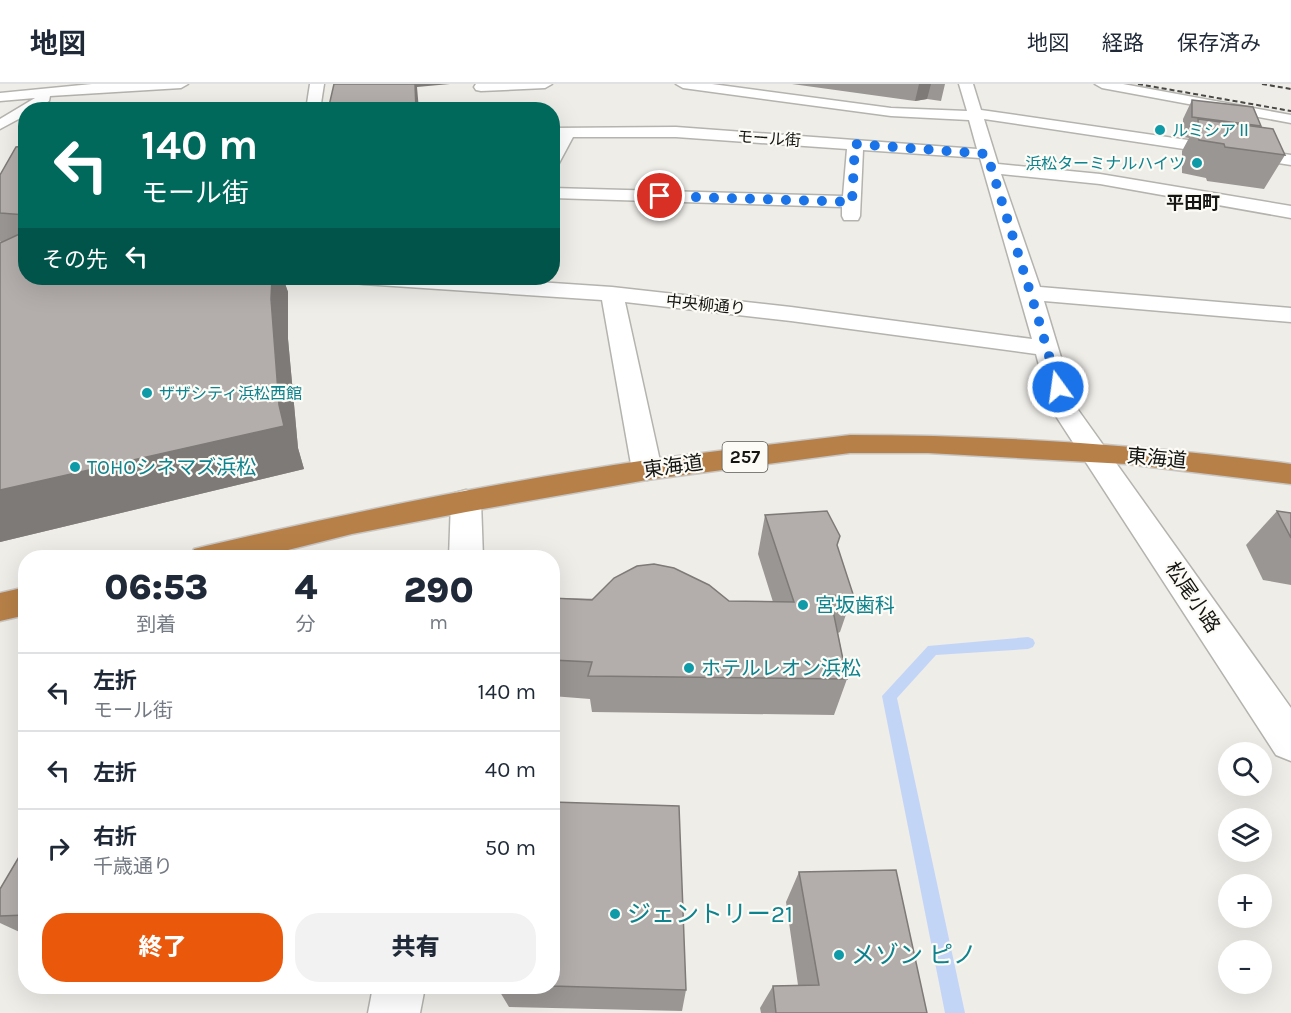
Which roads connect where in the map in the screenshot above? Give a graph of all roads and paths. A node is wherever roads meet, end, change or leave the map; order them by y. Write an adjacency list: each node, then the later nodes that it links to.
1 (77, 84): 9 (street)
2 (181, 84): 9 (street)
3 (317, 84): 13 (street)
4 (544, 84): 8 (street)
5 (683, 84): 10 (street)
6 (966, 84): 16 (street, 松尾小路)
7 (1102, 84): 17 (street)
8 (479, 85): 14 (street)
9 (56, 88): 11 (street); 12 (street)
10 (705, 88): 16 (street); 20 (street)
11 (0, 98)
12 (35, 102)
13 (314, 102)
14 (474, 102)
15 (18, 113): 18 (street)
16 (974, 115): 22 (street); 23 (street, 松尾小路)
17 (1291, 118)
18 (0, 125)
19 (560, 132): 20 (street, モール街)
20 (720, 135): 21 (street, モール街)
21 (855, 144): 23 (street, モール街); 24 (street)
22 (1291, 160)
23 (988, 161): 25 (street, モール街); 27 (street, 松尾小路)
24 (560, 193)
25 (1291, 212)
26 (523, 285): 28 (street, 中央柳通り)
27 (1031, 293): 29 (street); 30 (street, 松尾小路)
28 (612, 294): 30 (street, 中央柳通り); 32 (street)
29 (1291, 315)
30 (1047, 348): 31 (street, 松尾小路)
31 (1093, 453): 32 (highway, 東海道 / 257); 33 (highway, 東海道 / 257); 39 (street, 松尾小路)
32 (647, 470): 34 (highway, 東海道 / 257)
33 (1291, 474)
34 (466, 501): 35 (highway, 東海道 / 257); 36 (street)
35 (239, 550)
36 (466, 550)
37 (18, 603): 38 (highway)
38 (0, 607)
39 (1291, 742)
40 (398, 994): 41 (street)
41 (394, 1013)

